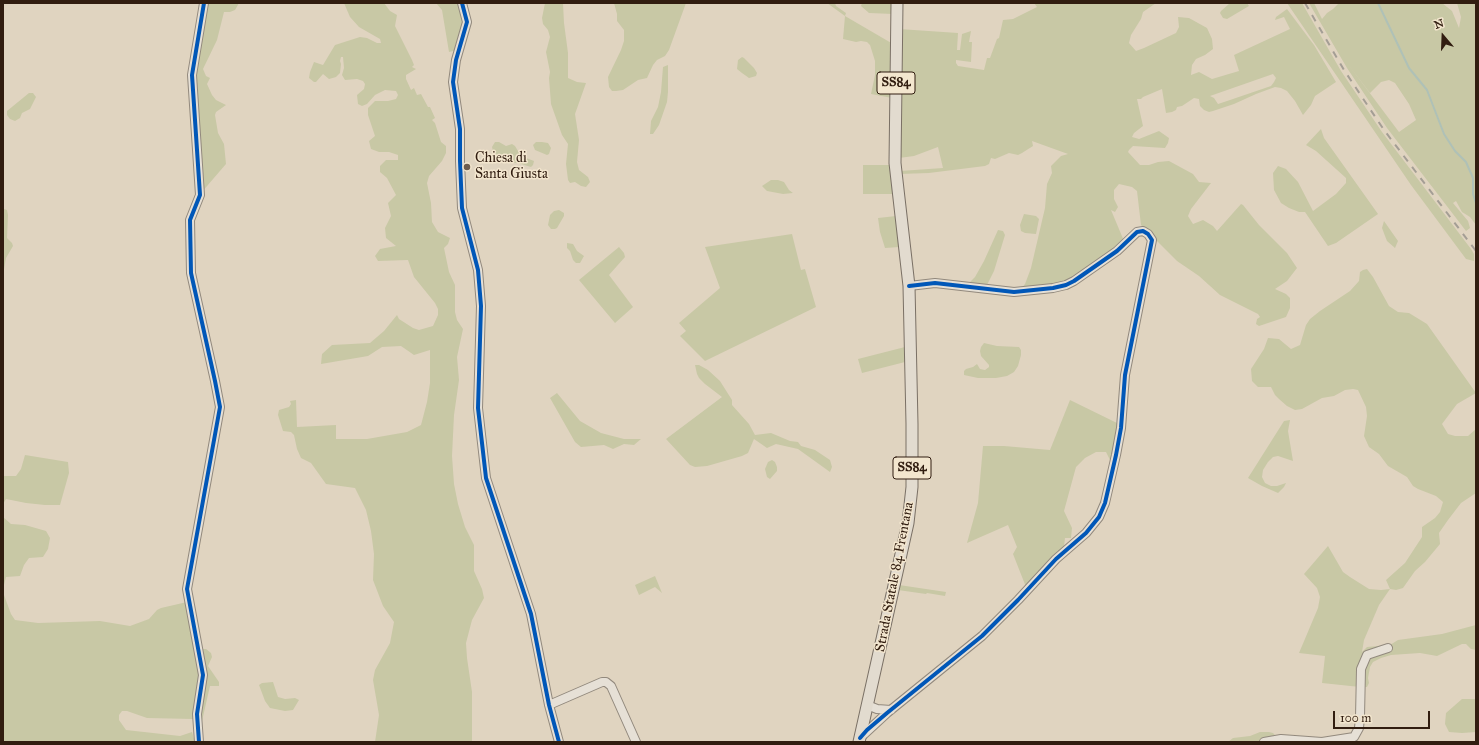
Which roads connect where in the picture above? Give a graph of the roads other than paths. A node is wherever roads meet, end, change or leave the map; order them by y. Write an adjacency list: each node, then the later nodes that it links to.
1 (204, 3): 10 (street)
2 (462, 3): 6 (street)
3 (896, 3): 4 (main road, Strada Statale 84 Frentana / SS84)
4 (909, 286): 7 (main road, Strada Statale 84 Frentana / SS84); 8 (street)
5 (1388, 648): 13 (street)
6 (549, 705): 11 (street); 12 (street)
7 (867, 705): 8 (street); 9 (main road, Strada Statale 84 Frentana / SS84)
8 (891, 710): 9 (street)
9 (860, 740)
10 (199, 742)
11 (559, 742)
12 (636, 742)
13 (1264, 742)

